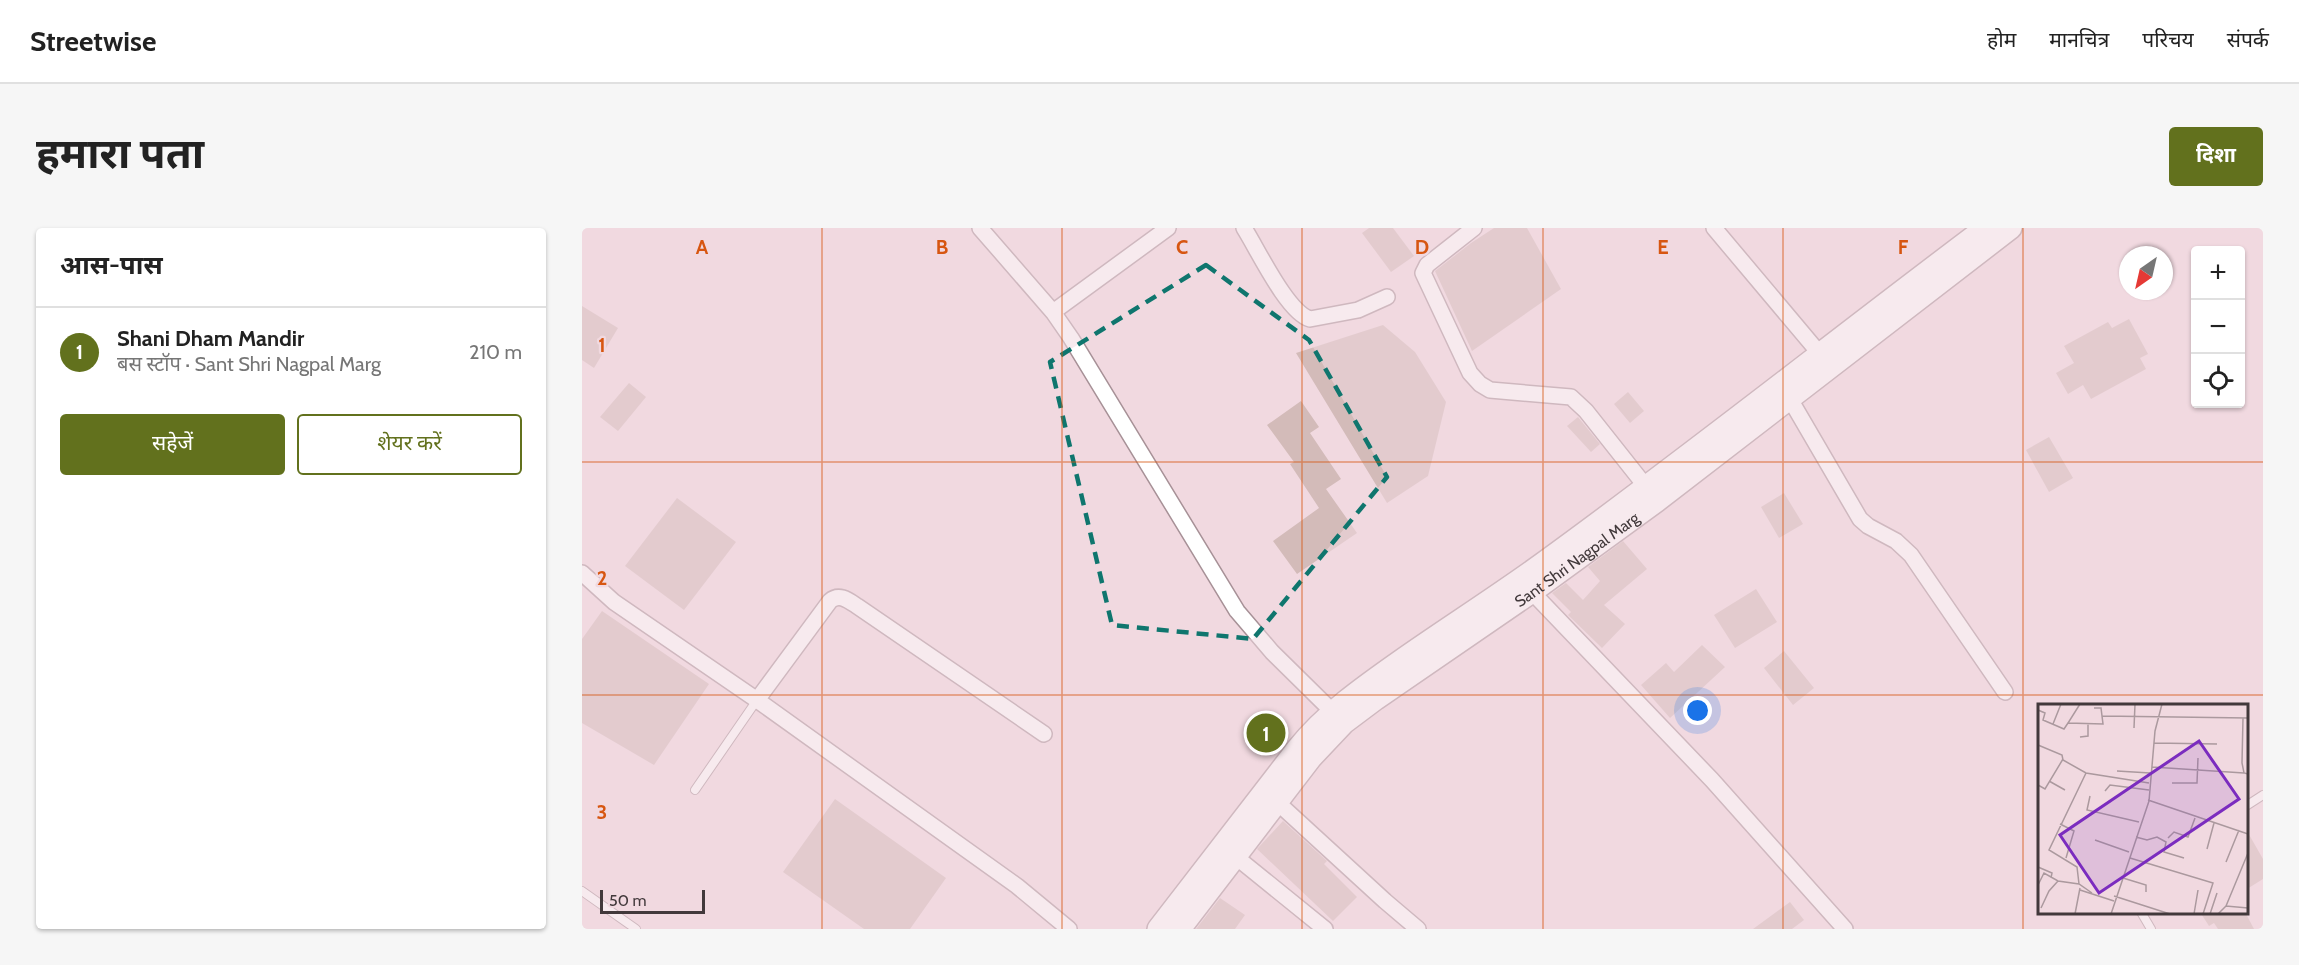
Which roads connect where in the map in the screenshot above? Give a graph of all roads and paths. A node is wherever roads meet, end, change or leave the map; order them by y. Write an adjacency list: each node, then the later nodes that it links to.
1 (980, 228): 9 (street)
2 (1167, 228): 9 (street)
3 (1244, 228): 8 (street)
4 (1474, 228): 12 (street)
5 (1714, 228): 10 (street)
6 (1984, 228): 10 (main road, Sant Shri Nagpal Marg)
7 (2011, 228): 11 (main road, Sant Shri Nagpal Marg)
8 (1387, 297)
9 (1053, 312): 17 (street)
10 (1820, 354): 12 (main road, Sant Shri Nagpal Marg)
11 (1790, 399): 14 (main road, Sant Shri Nagpal Marg); 15 (street)
12 (1647, 488): 17 (main road, Sant Shri Nagpal Marg)
13 (582, 573): 16 (street)
14 (1532, 592): 17 (main road, Sant Shri Nagpal Marg); 32 (street)
15 (2005, 692)
16 (757, 700): 18 (street); 19 (lane); 27 (street)
17 (1338, 717): 21 (main road, Sant Shri Nagpal Marg); 28 (main road, Sant Shri Nagpal Marg)
18 (1044, 734)
19 (694, 790)
20 (2263, 795): 22 (lane)
21 (1278, 803): 23 (main road, Sant Shri Nagpal Marg); 31 (street)
22 (2248, 805)
23 (1236, 857): 29 (main road, Sant Shri Nagpal Marg); 30 (street)
24 (582, 891): 26 (lane)
25 (2142, 914): 33 (lane)
26 (636, 929)
27 (1069, 929)
28 (1158, 929)
29 (1180, 929)
30 (1325, 929)
31 (1418, 929)
32 (1845, 929)
33 (2151, 929)

